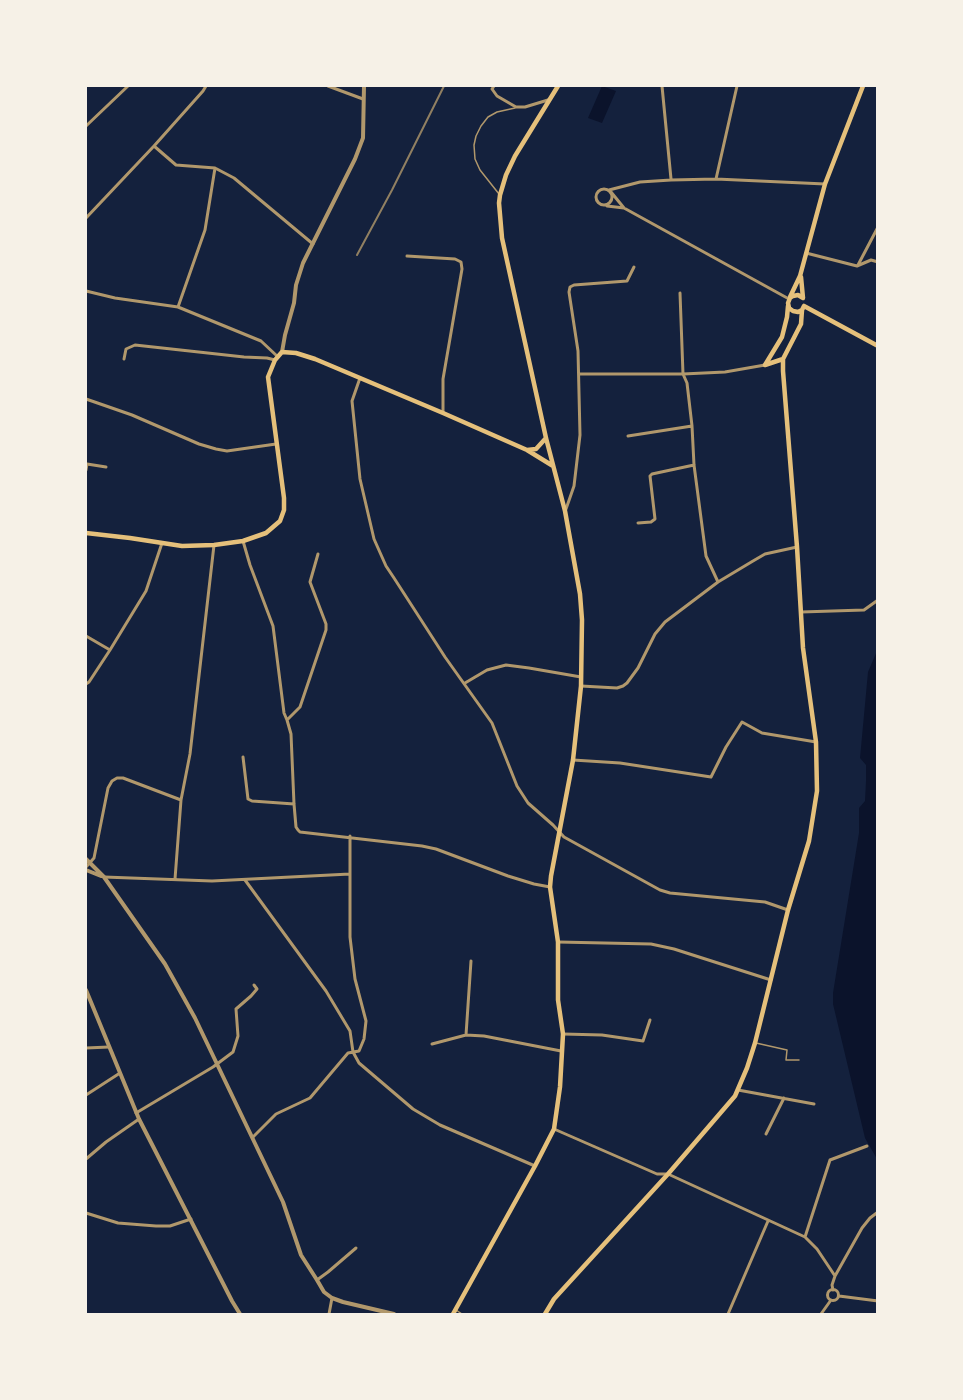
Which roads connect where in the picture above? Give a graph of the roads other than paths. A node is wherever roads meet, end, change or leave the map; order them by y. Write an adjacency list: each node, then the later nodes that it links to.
1 (128, 86): 13 (street)
2 (206, 86): 14 (street)
3 (328, 86): 10 (street)
4 (364, 86): 10 (street)
5 (558, 86): 11 (main road)
6 (662, 86): 16 (street)
7 (737, 86): 17 (street)
8 (863, 86): 18 (main road)
9 (493, 87): 12 (street)
10 (363, 99): 25 (street)
11 (548, 100): 12 (street); 20 (main road)
12 (516, 108): 20 (lane)
13 (86, 126)
14 (154, 146): 15 (street); 23 (street)
15 (215, 168): 25 (street); 37 (street)
16 (671, 180): 17 (street); 19 (street)
17 (716, 180): 18 (street)
18 (825, 184): 26 (main road)
19 (610, 191): 21 (street); 21 (street); 22 (street)
20 (500, 195): 51 (main road)
21 (605, 206): 22 (street)
22 (624, 208): 34 (street)
23 (86, 218)
24 (878, 227): 29 (street)
25 (313, 244): 40 (street)
26 (806, 253): 29 (street); 31 (main road)
27 (406, 256): 48 (street)
28 (878, 262): 29 (street)
29 (857, 266)
30 (634, 267): 45 (street)
31 (800, 276): 34 (main road); 35 (main road)
32 (86, 291): 37 (street)
33 (680, 293): 44 (street)
34 (790, 298): 35 (main road); 36 (main road)
35 (803, 298): 38 (main road)
36 (788, 306): 38 (main road); 43 (main road)
37 (178, 307): 40 (street)
38 (803, 308): 39 (main road); 42 (main road)
39 (878, 346)
40 (278, 356): 41 (street); 46 (main road); 52 (main road)
41 (124, 359)
42 (783, 359): 43 (main road); 64 (main road)
43 (765, 365): 44 (street)
44 (683, 374): 45 (street); 49 (street)
45 (579, 375): 58 (street)
46 (360, 378): 48 (main road); 72 (street)
47 (86, 399): 52 (street)
48 (443, 413): 53 (main road)
49 (692, 426): 50 (street); 54 (street)
50 (628, 436)
51 (546, 438): 53 (main road); 56 (main road)
52 (276, 444): 61 (main road)
53 (527, 450): 56 (main road)
54 (694, 465): 59 (street); 66 (street)
55 (106, 467): 57 (street)
56 (553, 467): 58 (main road)
57 (86, 470)
58 (565, 511): 71 (main road)
59 (638, 523)
60 (86, 533): 62 (main road)
61 (243, 541): 63 (main road); 75 (street)
62 (162, 543): 63 (main road); 70 (street)
63 (214, 545): 79 (street)
64 (797, 547): 66 (street); 68 (main road)
65 (318, 554): 75 (street)
66 (718, 582): 74 (street)
67 (878, 600): 68 (street)
68 (801, 612): 76 (main road)
69 (86, 636): 70 (street)
70 (110, 650): 73 (street)
71 (581, 677): 72 (street); 74 (main road)
72 (465, 683): 81 (street)
73 (86, 684)
74 (581, 686): 78 (main road)
75 (288, 720): 80 (street)
76 (816, 742): 78 (street); 90 (main road)
77 (243, 757): 80 (street)
78 (573, 760): 81 (main road)
79 (181, 800): 84 (street); 87 (street)
80 (294, 804): 82 (street)
81 (561, 832): 89 (main road); 90 (street)
82 (350, 836): 85 (street); 89 (street)
83 (86, 859): 84 (street)
84 (87, 867): 86 (street)
85 (350, 874): 88 (street); 104 (street)
86 (104, 877): 87 (street); 106 (street)
87 (175, 879): 88 (street)
88 (245, 880): 104 (street)
89 (550, 887): 91 (main road)
90 (788, 910): 93 (main road)
91 (558, 942): 93 (street); 97 (main road)
92 (471, 961): 98 (street)
93 (771, 980): 99 (main road)
94 (254, 985): 106 (street)
95 (86, 990): 101 (street)
96 (650, 1020): 97 (street)
97 (563, 1034): 103 (main road)
98 (466, 1035): 100 (street); 103 (street)
99 (755, 1043): 105 (lane); 108 (main road)
100 (432, 1044)
101 (109, 1047): 102 (street); 107 (street)
102 (86, 1048)
103 (563, 1051): 115 (main road)
104 (353, 1053): 116 (street); 119 (street)
105 (799, 1060)
106 (217, 1064): 113 (street); 116 (street)
107 (120, 1074): 109 (street); 113 (street)
108 (738, 1090): 110 (street); 120 (main road)
109 (86, 1095)
110 (784, 1098): 111 (street); 112 (street)
111 (814, 1104)
112 (778, 1110): 112 (street)
113 (136, 1113): 114 (street)
114 (139, 1119): 118 (street); 123 (street)
115 (554, 1128): 119 (main road); 120 (street)
116 (252, 1138): 128 (street)
117 (867, 1146): 125 (street)
118 (86, 1159)
119 (535, 1166): 134 (main road)
120 (668, 1174): 124 (street); 139 (main road)
121 (878, 1212): 127 (street)
122 (86, 1214): 123 (street)
123 (190, 1219): 135 (street)
124 (768, 1221): 125 (street); 140 (street)
125 (805, 1237): 127 (street)
126 (356, 1248): 128 (street)
127 (835, 1276): 129 (street)
128 (317, 1280): 131 (street)
129 (833, 1290): 130 (street); 132 (street)
130 (839, 1296): 132 (street); 133 (street)
131 (332, 1298): 136 (street); 137 (street)
132 (831, 1300): 141 (street)
133 (878, 1301)
134 (454, 1312): 138 (lane)
135 (240, 1314)
136 (329, 1314)
137 (394, 1314)
138 (462, 1314)
139 (545, 1314)
140 (728, 1314)
141 (821, 1314)

